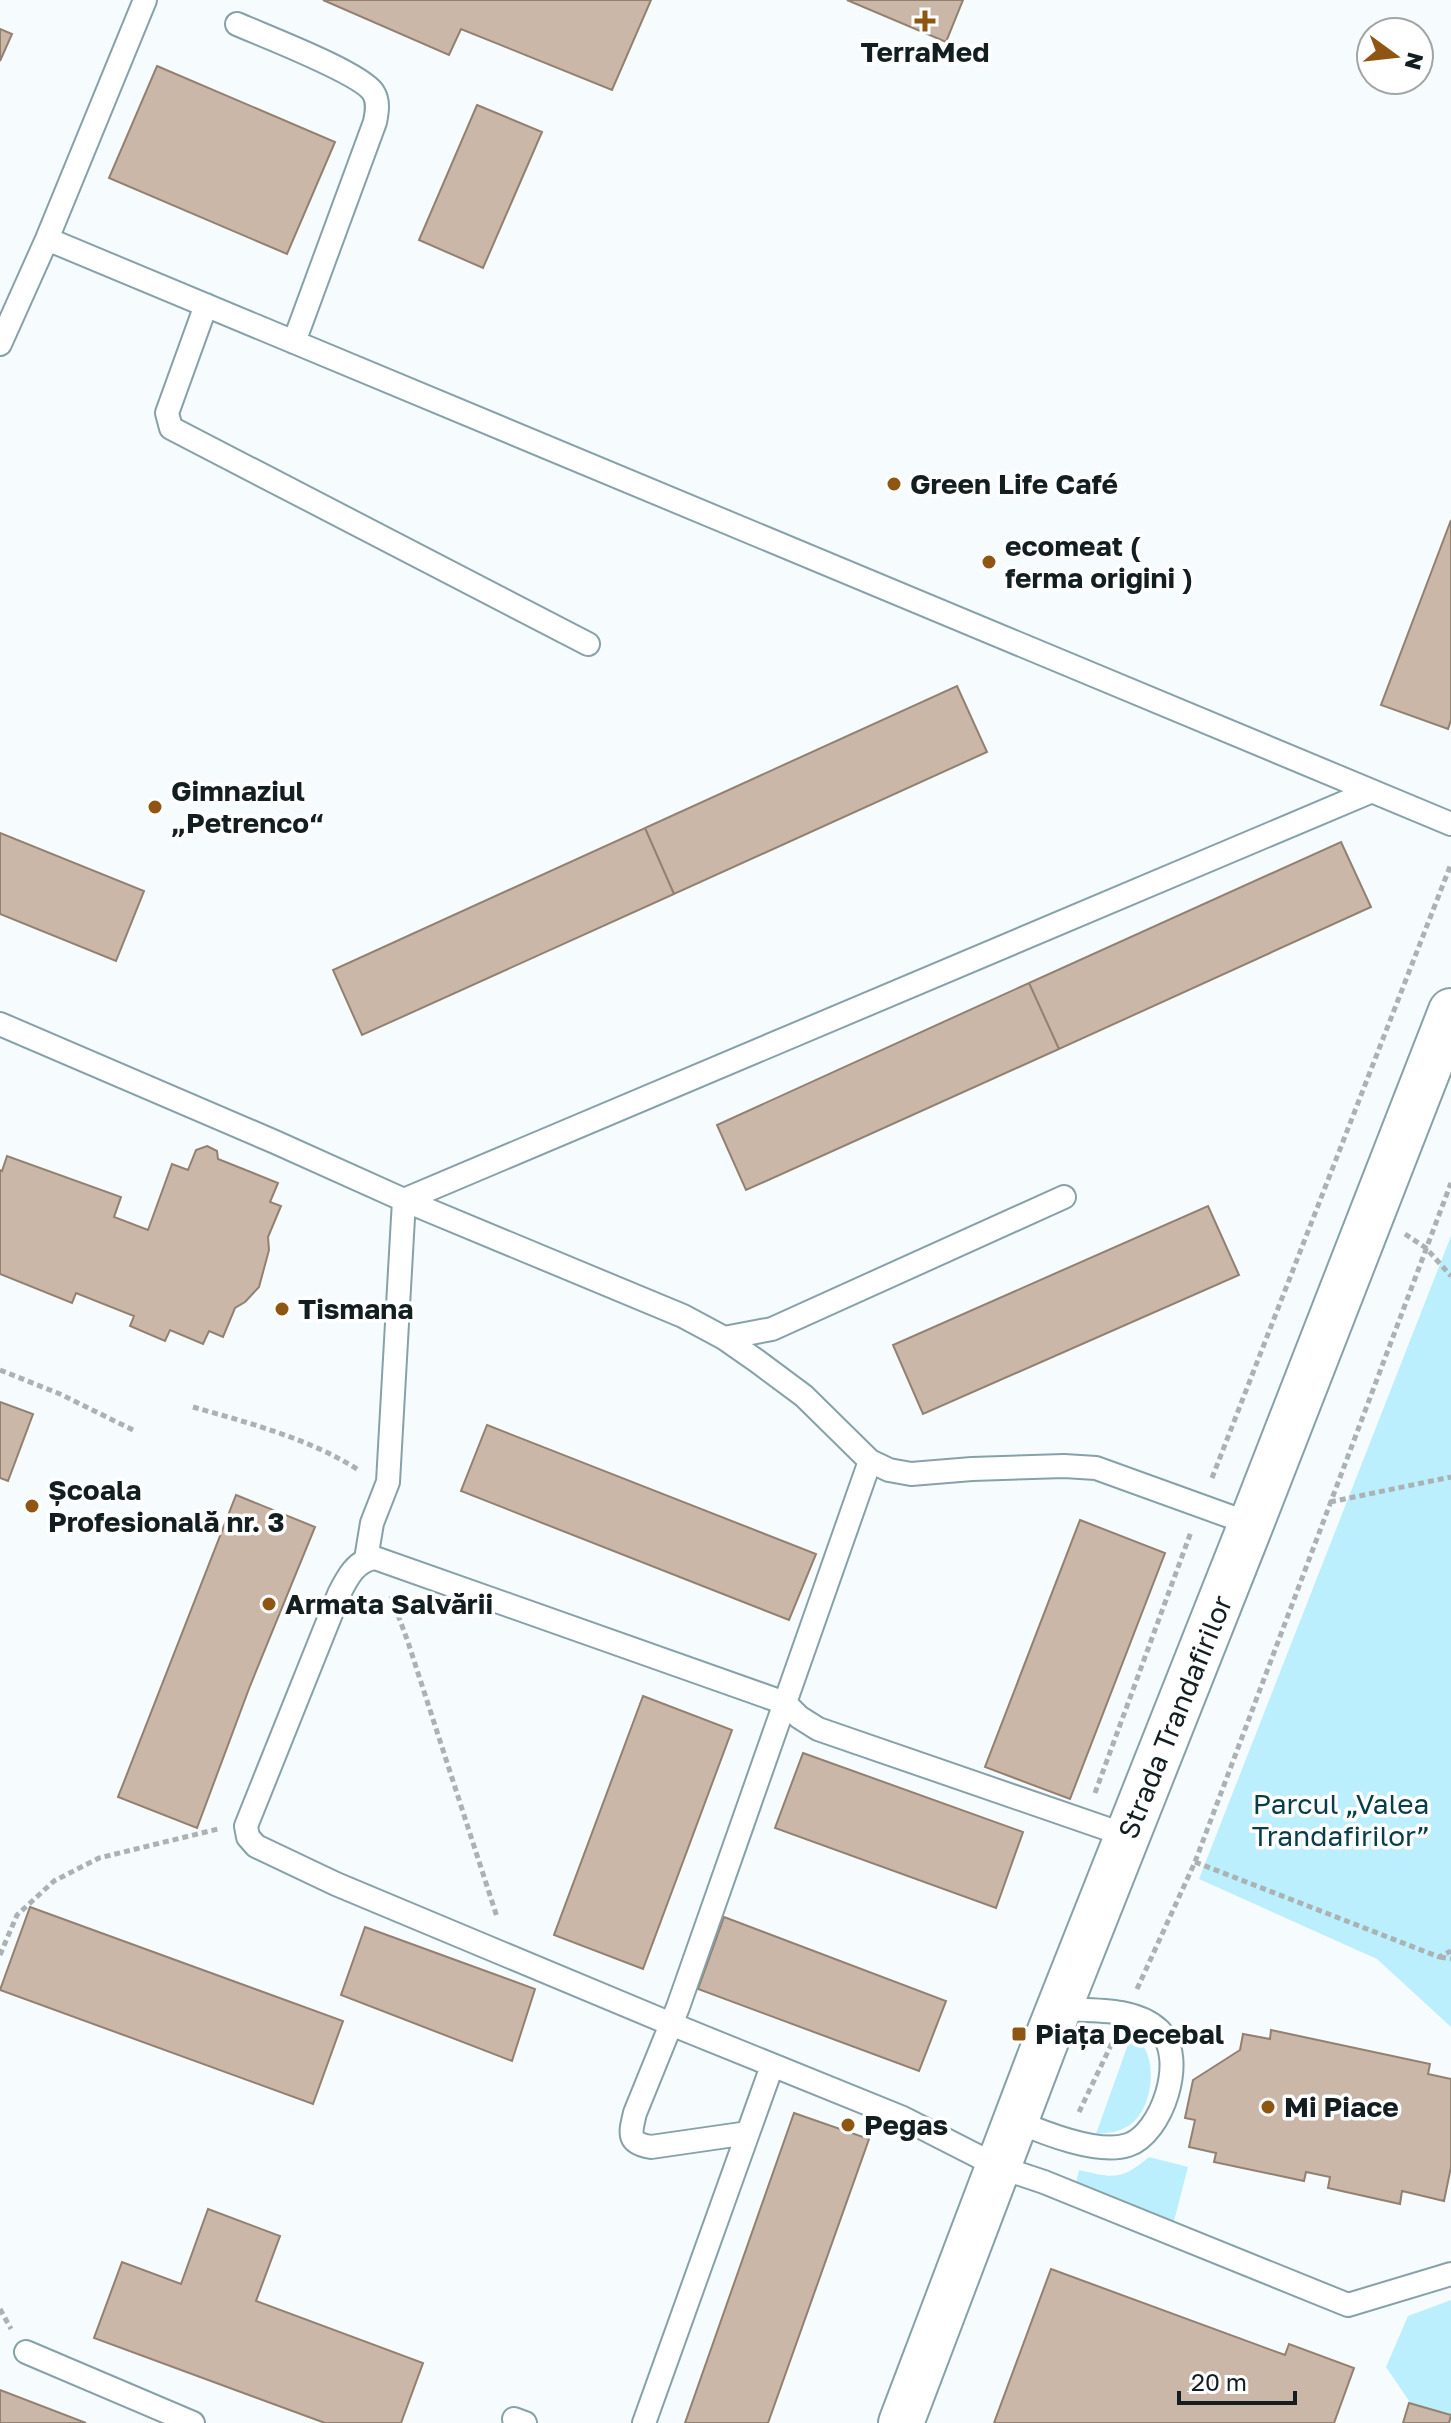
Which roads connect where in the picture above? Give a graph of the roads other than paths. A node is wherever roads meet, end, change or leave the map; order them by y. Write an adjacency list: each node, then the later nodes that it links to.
1 (141, 1): 3 (lane)
2 (237, 24): 5 (lane)
3 (47, 239): 4 (lane); 6 (lane)
4 (206, 305): 5 (lane); 7 (lane)
5 (294, 342): 8 (lane)
6 (0, 344)
7 (588, 644)
8 (1372, 791): 9 (lane); 13 (lane)
9 (1451, 824)
10 (1451, 1011): 16 (main road, Strada Trandafirilor)
11 (0, 1024): 13 (lane)
12 (1064, 1197): 14 (lane)
13 (404, 1200): 14 (lane); 17 (lane)
14 (724, 1338): 15 (lane)
15 (870, 1461): 16 (lane); 18 (lane)
16 (1251, 1524): 19 (main road, Strada Trandafirilor)
17 (366, 1559): 18 (lane); 21 (lane)
18 (785, 1703): 19 (lane); 21 (lane)
19 (1128, 1836): 20 (main road, Strada Trandafirilor)
20 (1060, 2009): 23 (main road, Strada Trandafirilor); 23 (lane)
21 (671, 2024): 22 (lane); 24 (lane)
22 (772, 2066): 24 (lane); 25 (lane)
23 (1016, 2121): 25 (main road, Strada Trandafirilor)
24 (748, 2133): 29 (lane)
25 (999, 2167): 26 (lane); 30 (main road, Strada Trandafirilor)
26 (1451, 2274)
27 (26, 2352): 28 (lane)
28 (193, 2423)
29 (644, 2423)
30 (901, 2423)

